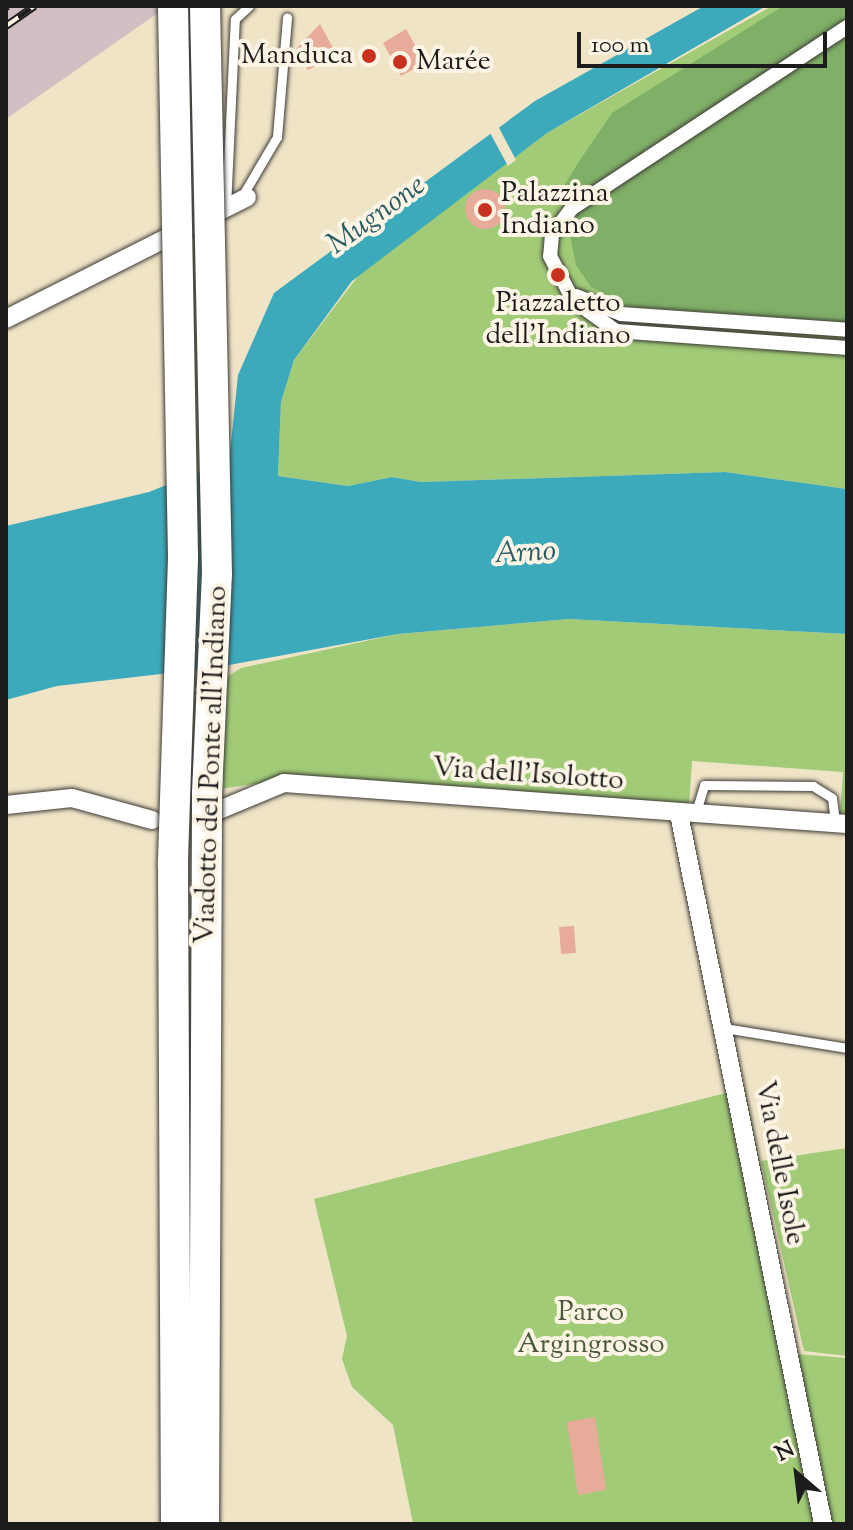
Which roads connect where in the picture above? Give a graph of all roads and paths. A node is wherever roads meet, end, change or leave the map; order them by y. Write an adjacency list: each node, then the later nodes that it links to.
1 (173, 6): 18 (highway, Viadotto del Ponte all'Indiano, bridge)
2 (205, 6): 19 (highway, Viadotto del Ponte all'Indiano, bridge)
3 (249, 6): 6 (lane)
4 (287, 17): 6 (lane)
5 (847, 27): 7 (street)
6 (237, 202): 8 (street)
7 (586, 308): 9 (street); 10 (street)
8 (6, 319)
9 (847, 330)
10 (847, 348)
11 (6, 805): 14 (street)
12 (212, 813): 13 (street, Via dell'Isolotto)
13 (687, 814): 15 (street, Via dell'Isolotto); 15 (lane); 16 (street, Via delle Isole)
14 (152, 820)
15 (841, 824)
16 (724, 1028): 17 (lane); 20 (street, Via delle Isole)
17 (847, 1048)
18 (176, 1524)
19 (204, 1524)
20 (823, 1524)

